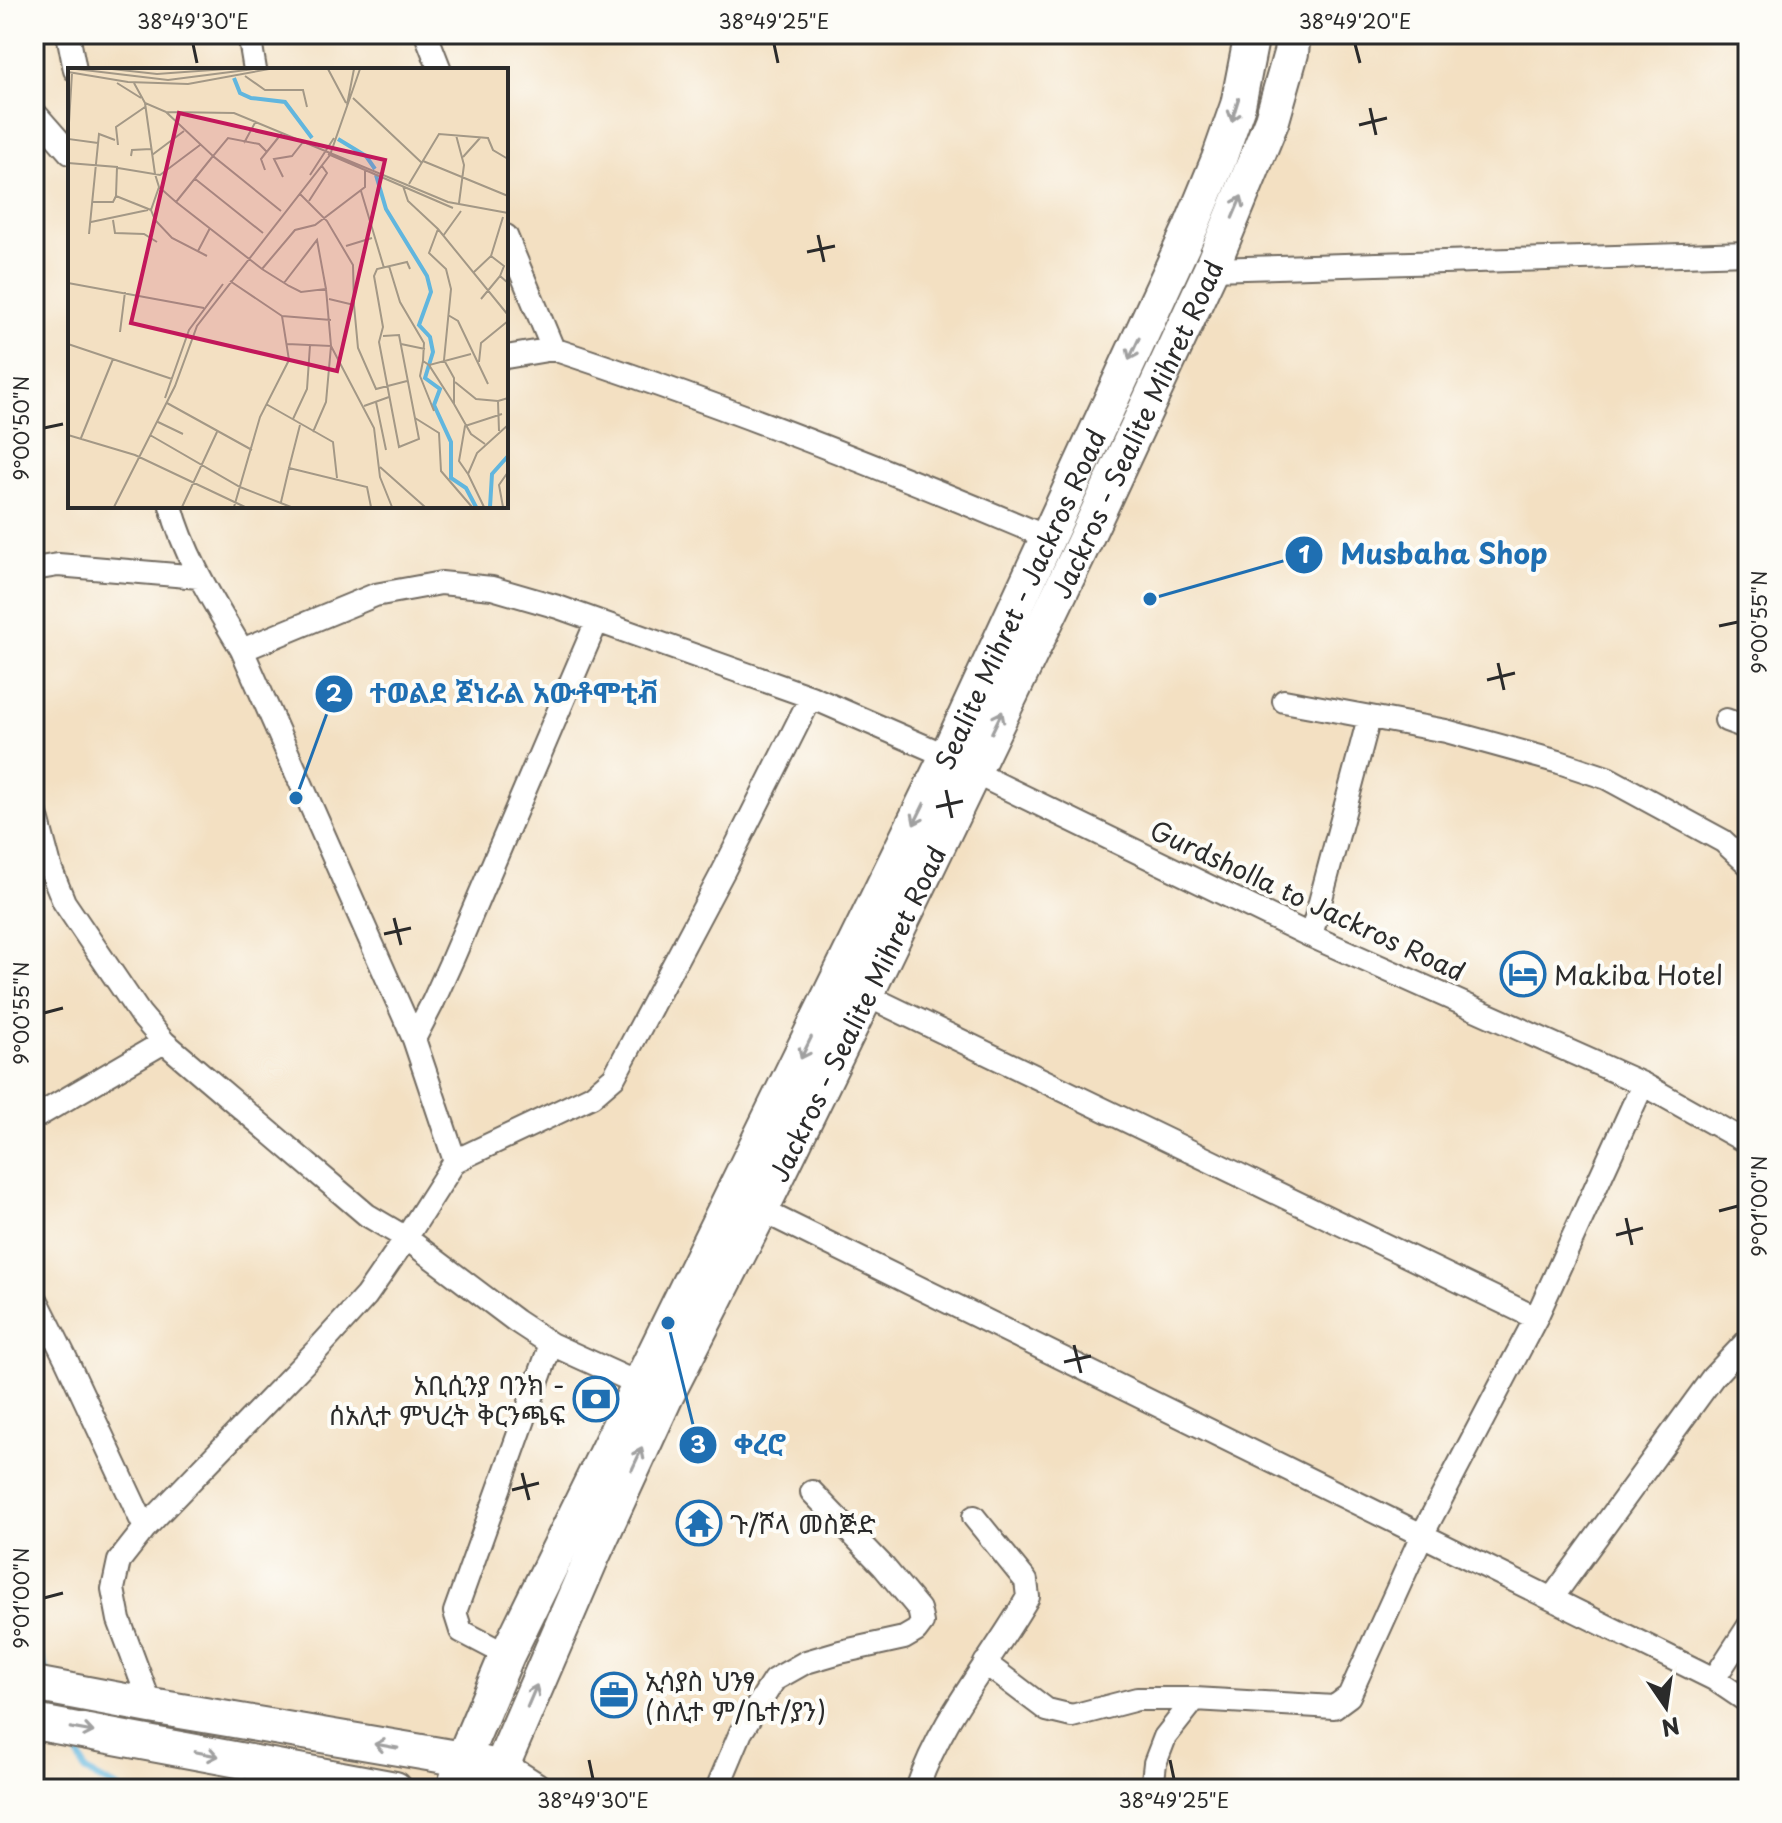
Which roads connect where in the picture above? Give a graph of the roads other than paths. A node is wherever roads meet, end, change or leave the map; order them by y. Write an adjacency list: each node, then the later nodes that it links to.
1 (68, 34): 6 (street)
2 (249, 34): 7 (street)
3 (426, 34): 8 (street)
4 (1252, 34): 17 (main road, Sealite Mihret - Jackros Road, one-way to 17)
5 (1293, 34): 13 (main road, Jackros - Sealite Mihret Road, one-way to 5)
6 (75, 68)
7 (255, 68)
8 (439, 68)
9 (34, 112): 10 (street)
10 (68, 151)
11 (508, 241): 14 (street)
12 (1748, 253): 13 (street)
13 (1211, 269): 27 (main road, Jackros - Sealite Mihret Road, one-way to 13)
14 (553, 349): 15 (street); 17 (street)
15 (508, 357)
16 (172, 508): 19 (street)
17 (1049, 538): 27 (main road, Sealite Mihret - Jackros Road)
18 (34, 569): 19 (street)
19 (199, 577): 21 (street)
20 (597, 621): 21 (street, Gurdsholla to Jackros Road); 22 (street, Gurdsholla to Jackros Road); 33 (street)
21 (242, 650): 33 (street)
22 (811, 697): 27 (street, Gurdsholla to Jackros Road); 38 (street)
23 (1284, 701): 24 (street)
24 (1369, 718): 29 (street); 31 (street)
25 (1726, 720): 26 (street)
26 (1748, 728)
27 (960, 764): 31 (street, Gurdsholla to Jackros Road); 32 (main road, Jackros - Sealite Mihret Road); 45 (main road, Sealite Mihret - Jackros Road, one-way to 45)
28 (34, 806): 30 (street)
29 (1748, 864)
30 (42, 872): 34 (street)
31 (1311, 936): 35 (street, Gurdsholla to Jackros Road)
32 (866, 995): 39 (main road, Jackros - Sealite Mihret Road); 42 (street)
33 (414, 1039): 38 (street)
34 (164, 1042): 36 (street); 40 (street)
35 (1643, 1084): 37 (street, Gurdsholla to Jackros Road); 42 (street)
36 (34, 1118)
37 (1748, 1143)
38 (455, 1161): 40 (street)
39 (761, 1210): 49 (street); 61 (main road, Jackros - Sealite Mihret Road, one-way to 39)
40 (406, 1238): 44 (street); 48 (street)
41 (34, 1295): 48 (street)
42 (1536, 1318): 49 (street)
43 (1748, 1340): 50 (street)
44 (551, 1344): 45 (street); 52 (street)
45 (639, 1384): 52 (main road, Sealite Mihret - Jackros Road)
46 (812, 1492): 64 (street)
47 (974, 1517): 53 (street)
48 (145, 1528): 58 (street)
49 (1422, 1535): 50 (street); 56 (street)
50 (1552, 1598): 54 (street)
51 (1748, 1627): 54 (street)
52 (507, 1655): 60 (main road, Sealite Mihret - Jackros Road)
53 (985, 1663): 56 (street); 65 (street)
54 (1714, 1679): 57 (street)
55 (34, 1684): 58 (main road)
56 (1195, 1699): 66 (street)
57 (1748, 1702)
58 (151, 1706): 60 (main road, one-way to 58)
59 (34, 1722): 62 (main road, one-way to 62)
60 (459, 1774): 61 (main road)
61 (498, 1778): 63 (main road)
62 (395, 1789)
63 (534, 1789)
64 (717, 1789)
65 (917, 1789)
66 (1152, 1789)

